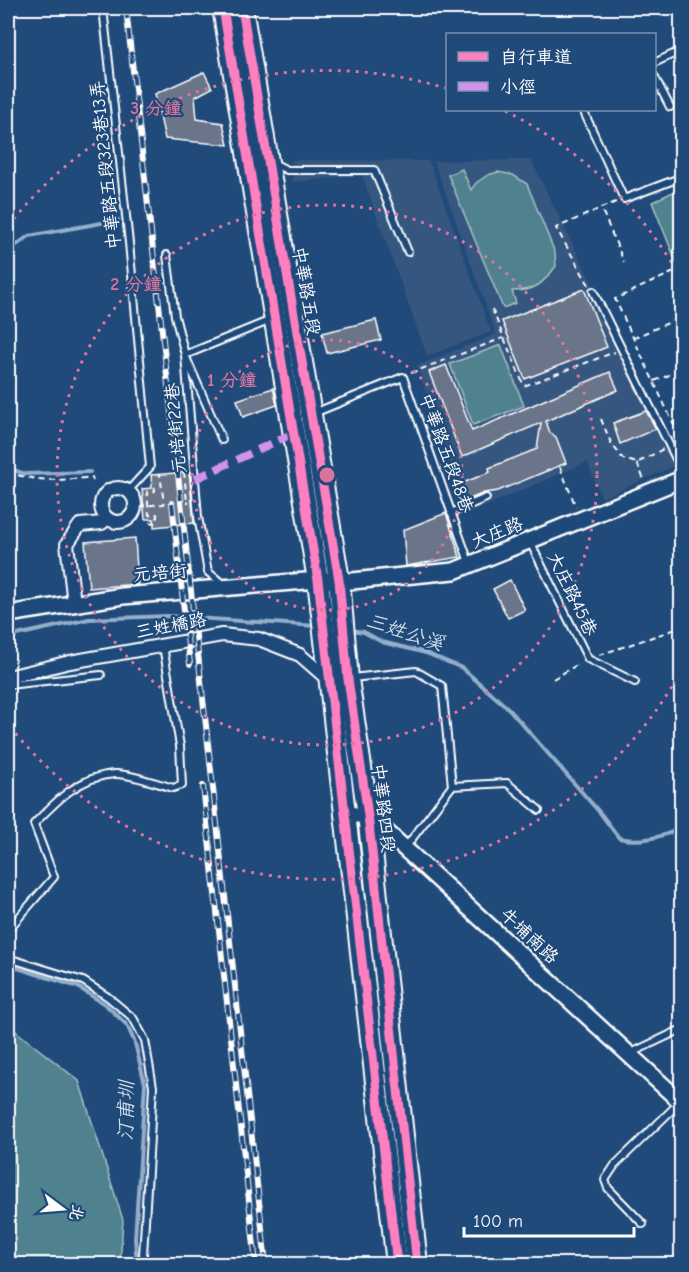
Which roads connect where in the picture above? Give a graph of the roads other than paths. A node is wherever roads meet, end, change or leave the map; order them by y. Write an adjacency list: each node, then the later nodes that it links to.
1 (103, 8): 21 (lane, 中華路五段323巷13弄)
2 (223, 8): 9 (main road, 中華路五段)
3 (242, 8): 9 (main road, 中華路五段)
4 (681, 50): 5 (lane)
5 (656, 62)
6 (656, 80): 7 (lane)
7 (670, 107)
8 (583, 111): 11 (lane)
9 (253, 137): 10 (main road, 中華路五段); 15 (main road, 中華路五段)
10 (267, 160): 12 (lane); 17 (main road, 中華路五段)
11 (681, 177)
12 (408, 252)
13 (167, 255): 16 (lane, 元培街22巷)
14 (592, 291): 19 (lane)
15 (275, 318): 16 (lane); 27 (main road, 中華路五段)
16 (185, 355): 18 (lane); 29 (lane, 元培街22巷)
17 (310, 415): 23 (lane, 中華路五段48巷); 28 (main road, 中華路五段)
18 (222, 440)
19 (681, 471)
20 (681, 479): 25 (street, 大庄路)
21 (128, 491): 24 (street); 24 (street)
22 (486, 498): 23 (lane)
23 (451, 513): 26 (lane, 中華路五段48巷)
24 (106, 518): 30 (street)
25 (530, 542): 26 (street, 大庄路); 36 (lane, 大庄路45巷)
26 (470, 565): 28 (street, 大庄路)
27 (318, 580): 28 (street, 大庄路); 29 (street, 元培街); 35 (main road, 中華路五段)
28 (339, 580): 35 (main road, 中華路五段)
29 (229, 589): 30 (street, 元培街)
30 (74, 603): 31 (street, 元培街)
31 (8, 614)
32 (163, 646): 34 (street, 三姓橋路); 35 (street, 三姓橋路); 43 (lane)
33 (101, 675): 37 (lane)
34 (8, 677)
35 (340, 680): 38 (lane); 40 (main road); 41 (main road, 中華路四段)
36 (635, 682)
37 (8, 685)
38 (452, 786): 39 (lane); 42 (lane)
39 (538, 810)
40 (344, 815): 41 (street); 50 (main road)
41 (368, 815): 42 (street, 牛埔南路); 51 (main road, 中華路四段)
42 (405, 848): 46 (street, 牛埔南路)
43 (8, 930)
44 (8, 958): 49 (lane)
45 (681, 1029): 46 (lane)
46 (628, 1054): 47 (street, 牛埔南路)
47 (681, 1102): 48 (lane)
48 (643, 1224)
49 (144, 1264)
50 (397, 1264)
51 (417, 1264)

